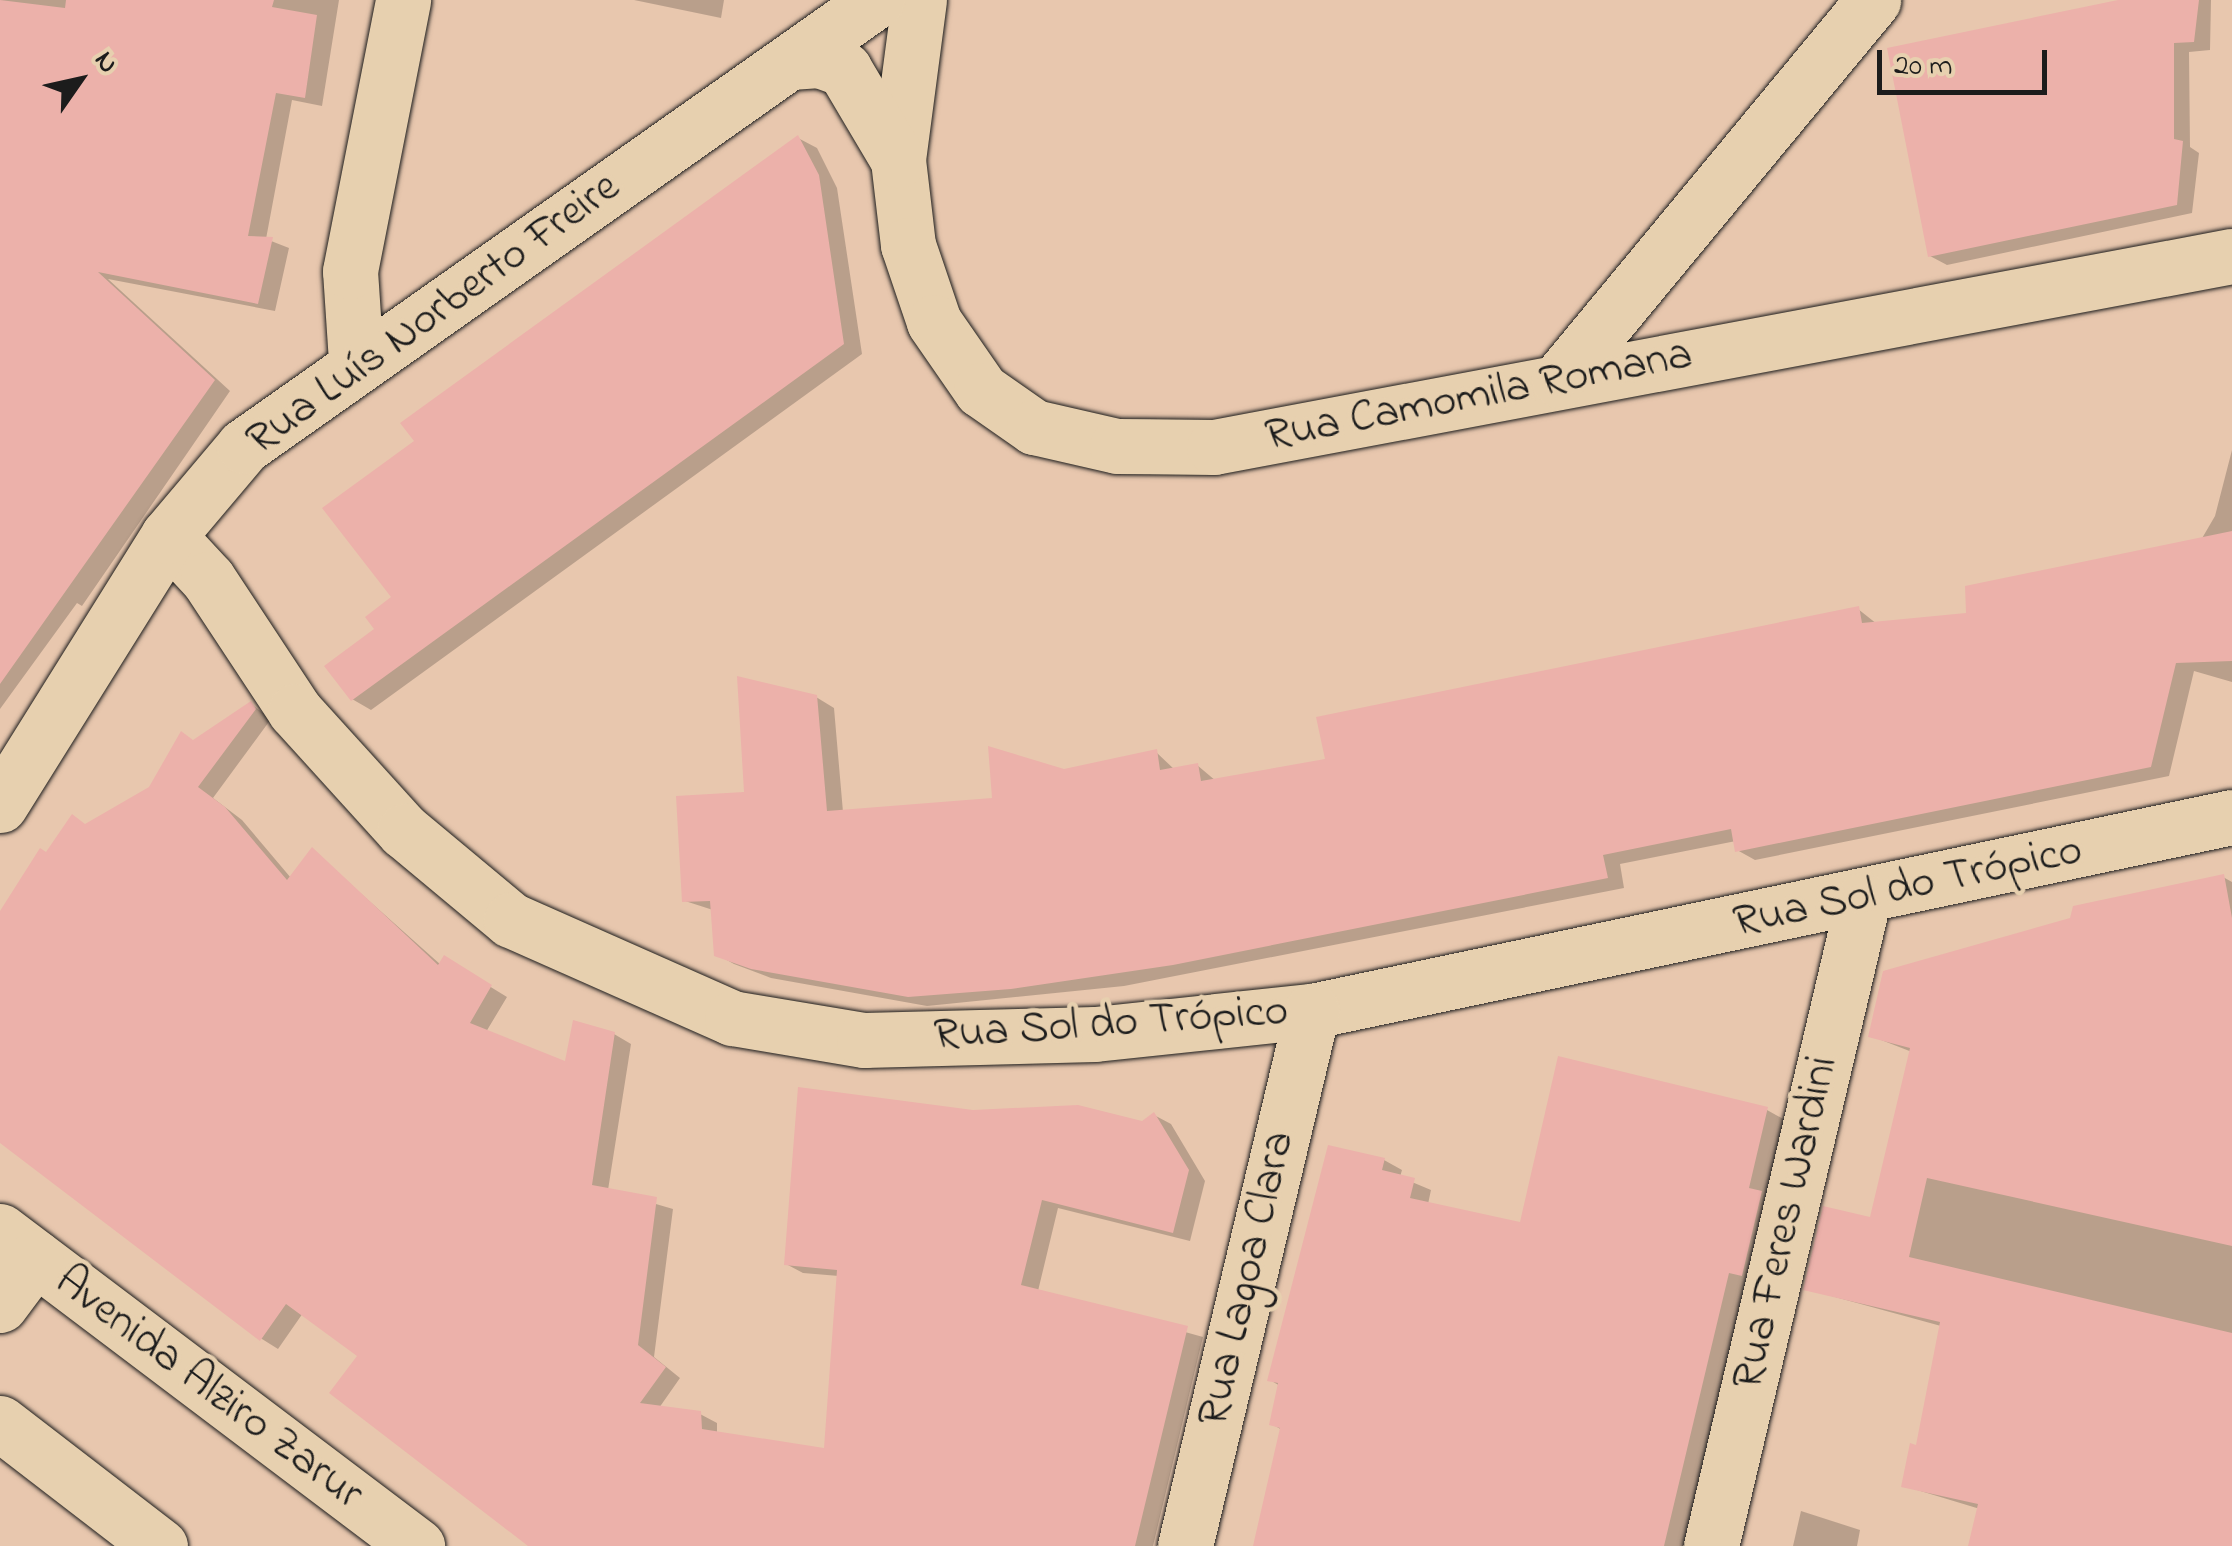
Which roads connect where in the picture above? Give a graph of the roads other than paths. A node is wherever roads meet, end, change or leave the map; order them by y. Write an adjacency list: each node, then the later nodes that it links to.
1 (403, 0): 8 (street)
2 (877, 0): 5 (street, Rua Luís Norberto Freire)
3 (919, 0): 6 (street, Rua Camomila Romana)
4 (1873, 0): 9 (street)
5 (790, 62): 6 (street, Rua Camomila Romana); 8 (street, Rua Luís Norberto Freire)
6 (898, 160): 9 (street, Rua Camomila Romana)
7 (2232, 256): 9 (street, Rua Camomila Romana)
8 (356, 361): 10 (street, Rua Luís Norberto Freire)
9 (1559, 380)
10 (168, 536): 11 (street, Rua Luís Norberto Freire); 14 (street, Rua Sol do Trópico)
11 (0, 805)
12 (2232, 817): 13 (street, Rua Sol do Trópico)
13 (1863, 900): 14 (street, Rua Sol do Trópico); 21 (street, Rua Feres Wardini)
14 (1312, 1011): 20 (street, Rua Lagoa Clara)
15 (18, 1244): 16 (street); 19 (street, Avenida Alziro Zarur)
16 (0, 1304)
17 (0, 1423): 18 (street)
18 (160, 1546)
19 (417, 1546)
20 (1185, 1546)
21 (1711, 1546)

